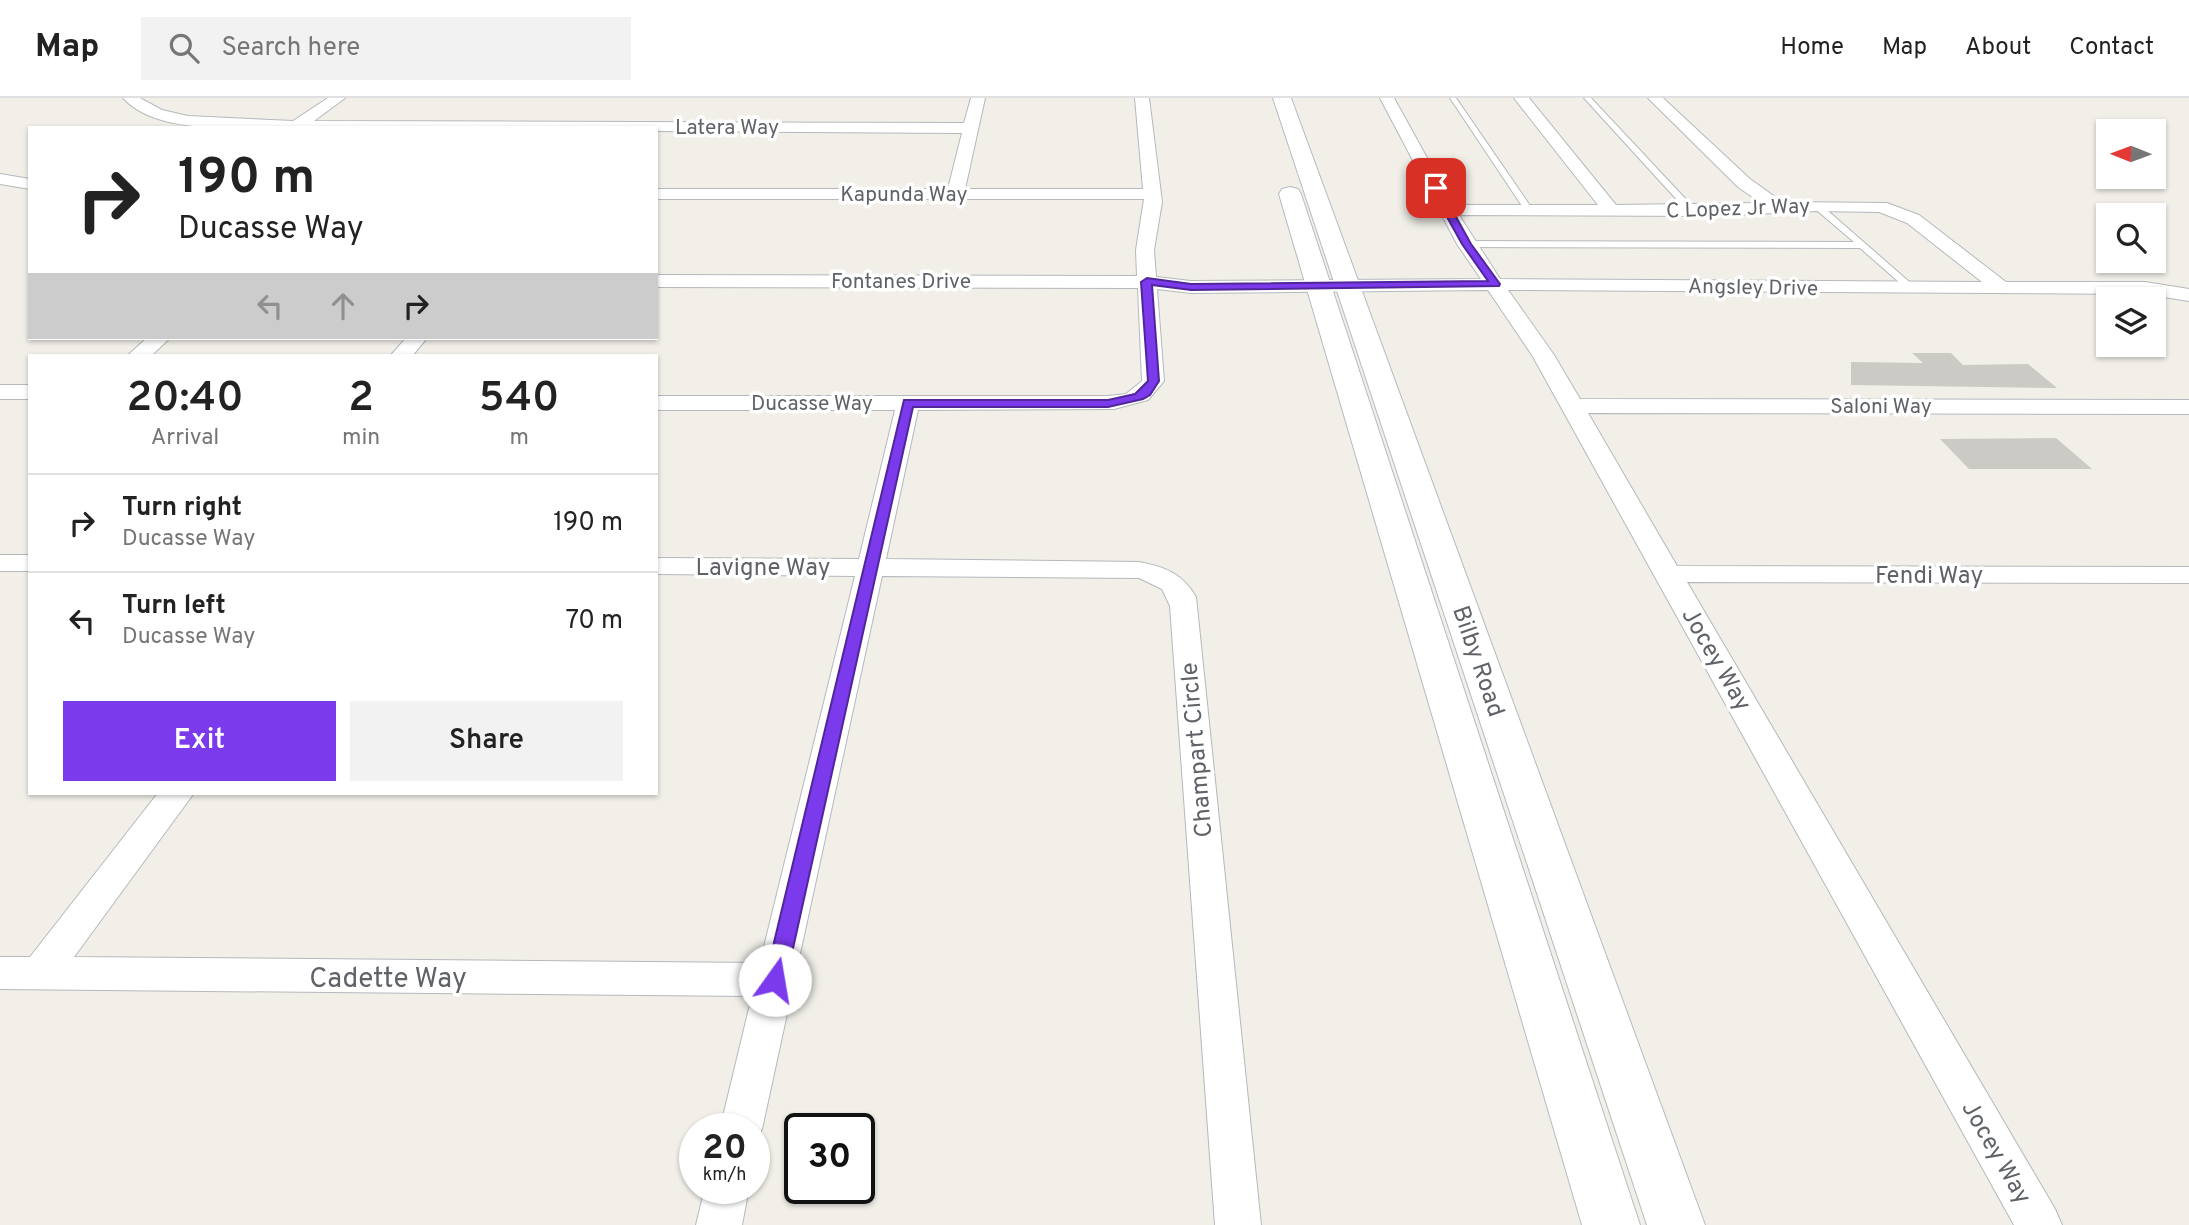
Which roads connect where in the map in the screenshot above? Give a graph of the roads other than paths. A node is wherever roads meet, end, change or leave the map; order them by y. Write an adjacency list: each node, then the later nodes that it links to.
1 (131, 98): 13 (street, Latera Way)
2 (338, 98): 13 (street)
3 (356, 98): 13 (street)
4 (978, 98): 15 (street)
5 (1142, 98): 20 (street, Ducasse Way)
6 (1261, 98): 31 (main road, Bilby Road)
7 (1282, 98): 31 (main road, Bilby Road)
8 (1387, 98): 23 (street, Jocey Way)
9 (1453, 98): 24 (lane)
10 (1521, 98): 25 (street)
11 (1587, 98): 26 (lane)
12 (1654, 98): 22 (street)
13 (304, 126)
14 (658, 127): 15 (street, Latera Way)
15 (971, 128): 19 (street)
16 (0, 179): 17 (street)
17 (28, 184)
18 (658, 194): 19 (street, Kapunda Way)
19 (955, 194): 20 (street, Kapunda Way)
20 (1152, 194): 30 (street, Ducasse Way)
21 (1817, 206): 22 (street, C Lopez Jr Way); 28 (lane); 34 (street, C Lopez Jr Way)
22 (1779, 208): 26 (street, C Lopez Jr Way)
23 (1448, 211): 24 (street, C Lopez Jr Way); 27 (street, Jocey Way)
24 (1529, 211): 25 (street, C Lopez Jr Way)
25 (1611, 211): 26 (street, C Lopez Jr Way)
26 (1692, 211)
27 (1466, 244): 28 (lane); 32 (street, Jocey Way)
28 (1861, 244): 33 (lane)
29 (658, 281): 30 (street, Fontanes Drive)
30 (1147, 282): 31 (street, Fontanes Drive); 43 (street, Ducasse Way)
31 (1332, 284): 32 (street, Angsley Drive); 58 (main road, Bilby Road); 59 (main road, Bilby Road)
32 (1495, 284): 33 (street, Angsley Drive); 44 (street, Jocey Way)
33 (1911, 288): 34 (street, Angsley Drive)
34 (2001, 288): 35 (street, Angsley Drive)
35 (2189, 295)
36 (158, 340): 38 (street)
37 (415, 340): 39 (street)
38 (140, 354)
39 (402, 354)
40 (0, 393): 41 (street)
41 (28, 393)
42 (658, 403): 43 (street, Ducasse Way)
43 (908, 403): 47 (street)
44 (1572, 406): 45 (street, Saloni Way); 48 (street, Jocey Way)
45 (2189, 407)
46 (658, 566): 47 (street, Lavigne Way)
47 (870, 567): 53 (street); 57 (street, Champart Circle)
48 (1669, 574): 49 (street, Fendi Way); 60 (street, Jocey Way)
49 (2189, 575)
50 (175, 795): 52 (street)
51 (0, 973): 52 (street, Cadette Way)
52 (39, 974): 53 (street, Cadette Way)
53 (775, 980): 54 (street)
54 (745, 1113)
55 (724, 1204): 56 (street)
56 (719, 1225)
57 (1238, 1225)
58 (1611, 1225)
59 (1676, 1225)
60 (2039, 1225)

